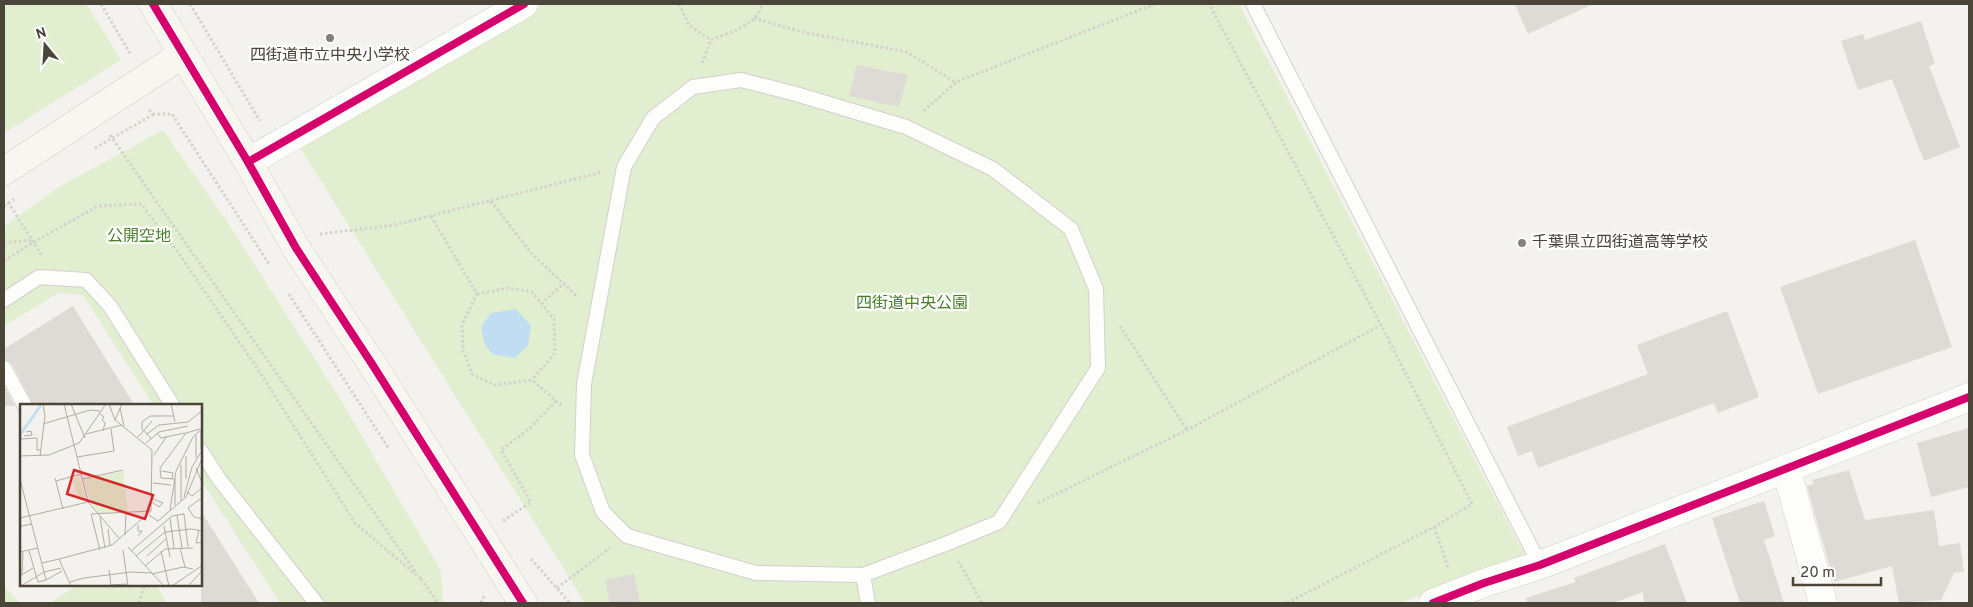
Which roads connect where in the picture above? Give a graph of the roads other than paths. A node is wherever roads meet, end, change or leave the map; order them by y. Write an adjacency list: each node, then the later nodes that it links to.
1 (153, 4): 4 (street)
2 (524, 4): 5 (street)
3 (1253, 4): 14 (lane)
4 (183, 54): 5 (street); 6 (street)
5 (248, 162): 19 (street)
6 (4, 171)
7 (4, 300): 11 (lane)
8 (4, 368): 10 (lane)
9 (1969, 397): 13 (street)
10 (24, 404)
11 (172, 404)
12 (202, 453): 18 (lane)
13 (1786, 468): 14 (street); 21 (street)
14 (1540, 566): 16 (street)
15 (863, 575): 15 (lane); 20 (lane)
16 (1487, 593): 17 (street)
17 (1445, 599)
18 (316, 603)
19 (523, 603)
20 (868, 603)
21 (1823, 603)

